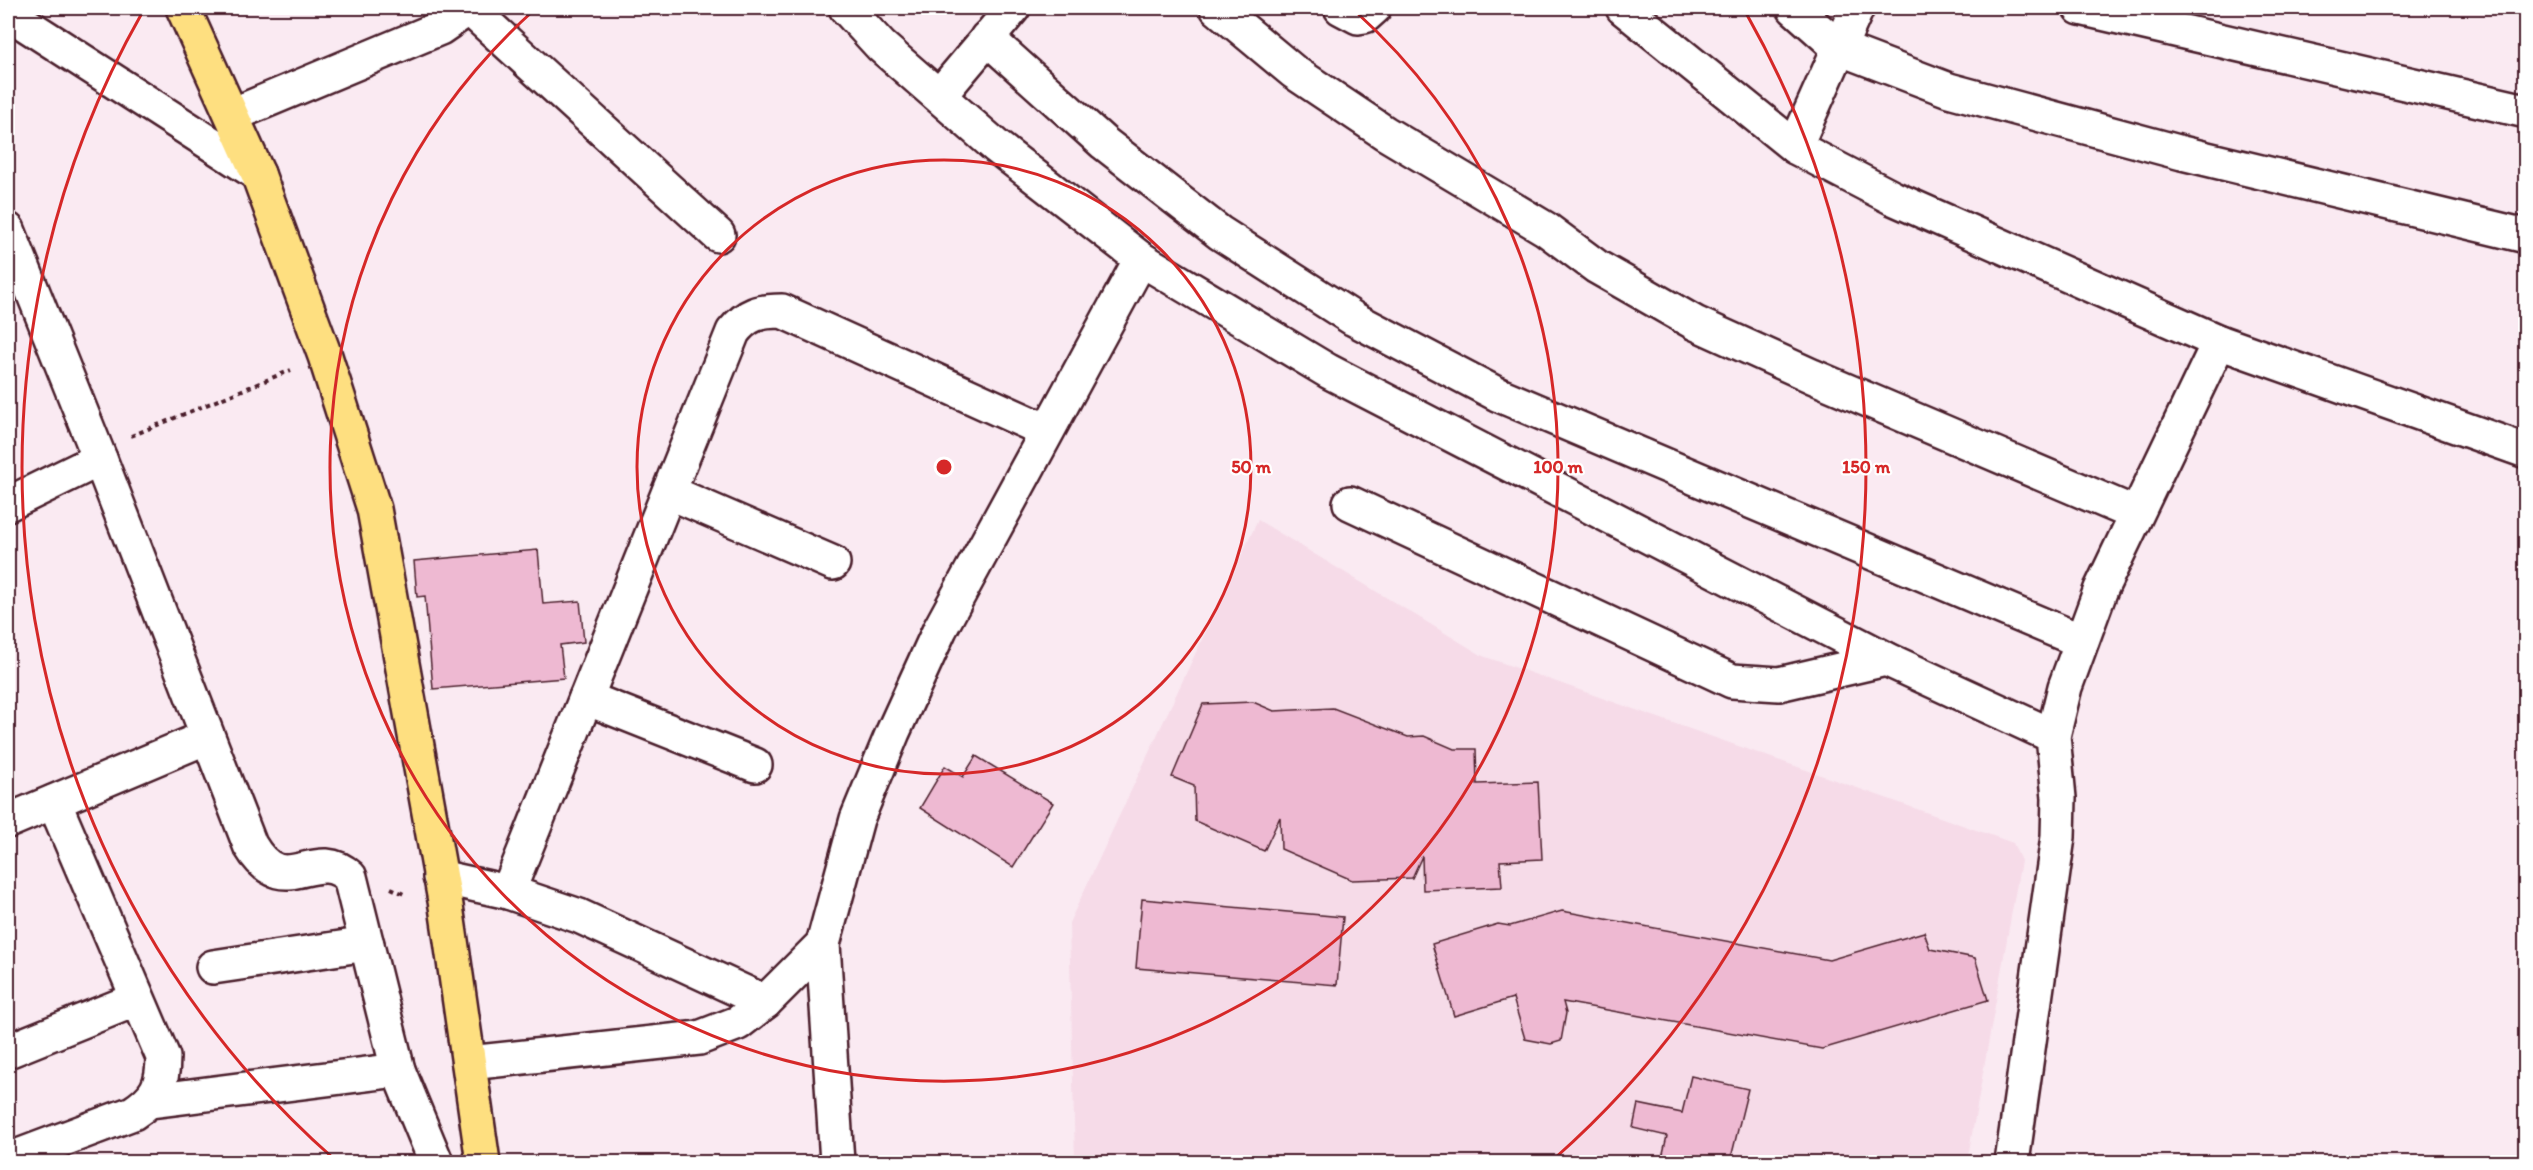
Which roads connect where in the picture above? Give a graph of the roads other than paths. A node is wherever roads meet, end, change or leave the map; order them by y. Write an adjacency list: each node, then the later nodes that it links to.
1 (183, 8): 16 (main road)
2 (469, 8): 16 (street); 20 (street)
3 (846, 8): 14 (street)
4 (1217, 8): 30 (street)
5 (1341, 8): 6 (street)
6 (1374, 8)
7 (1623, 8): 17 (street)
8 (1794, 8): 13 (street)
9 (1857, 8): 13 (street)
10 (2080, 8): 15 (street)
11 (8, 13): 18 (street)
12 (1000, 18): 14 (street); 32 (street)
13 (1839, 48): 17 (street); 21 (street)
14 (939, 96): 22 (street)
15 (2526, 111)
16 (232, 115): 18 (main road)
17 (1796, 147): 23 (street)
18 (258, 174): 40 (main road)
19 (8, 230): 26 (street)
20 (718, 235)
21 (2526, 236)
22 (1141, 259): 24 (street); 33 (street)
23 (2219, 342): 25 (street); 30 (street)
24 (1047, 431): 27 (street); 43 (street)
25 (2526, 451)
26 (100, 459): 29 (street); 36 (street)
27 (669, 492): 31 (street); 34 (street)
28 (1350, 502): 33 (street)
29 (8, 504)
30 (2136, 514): 32 (street)
31 (833, 562)
32 (2081, 641): 35 (street)
33 (1886, 659): 35 (street)
34 (586, 698): 37 (street); 41 (street)
35 (2053, 736): 55 (street)
36 (207, 737): 38 (street); 42 (street)
37 (755, 765)
38 (54, 802): 39 (street); 45 (street)
39 (8, 820)
40 (440, 878): 41 (street); 48 (main road)
41 (507, 892): 46 (street)
42 (367, 944): 44 (street); 49 (street)
43 (823, 944): 46 (street); 54 (street)
44 (213, 967)
45 (138, 999): 47 (street); 50 (street)
46 (765, 1002): 48 (street)
47 (8, 1051)
48 (469, 1063): 53 (main road)
49 (398, 1070): 50 (street); 52 (street)
50 (151, 1101): 51 (street)
51 (8, 1160)
52 (436, 1162)
53 (483, 1162)
54 (837, 1162)
55 (2012, 1162)

